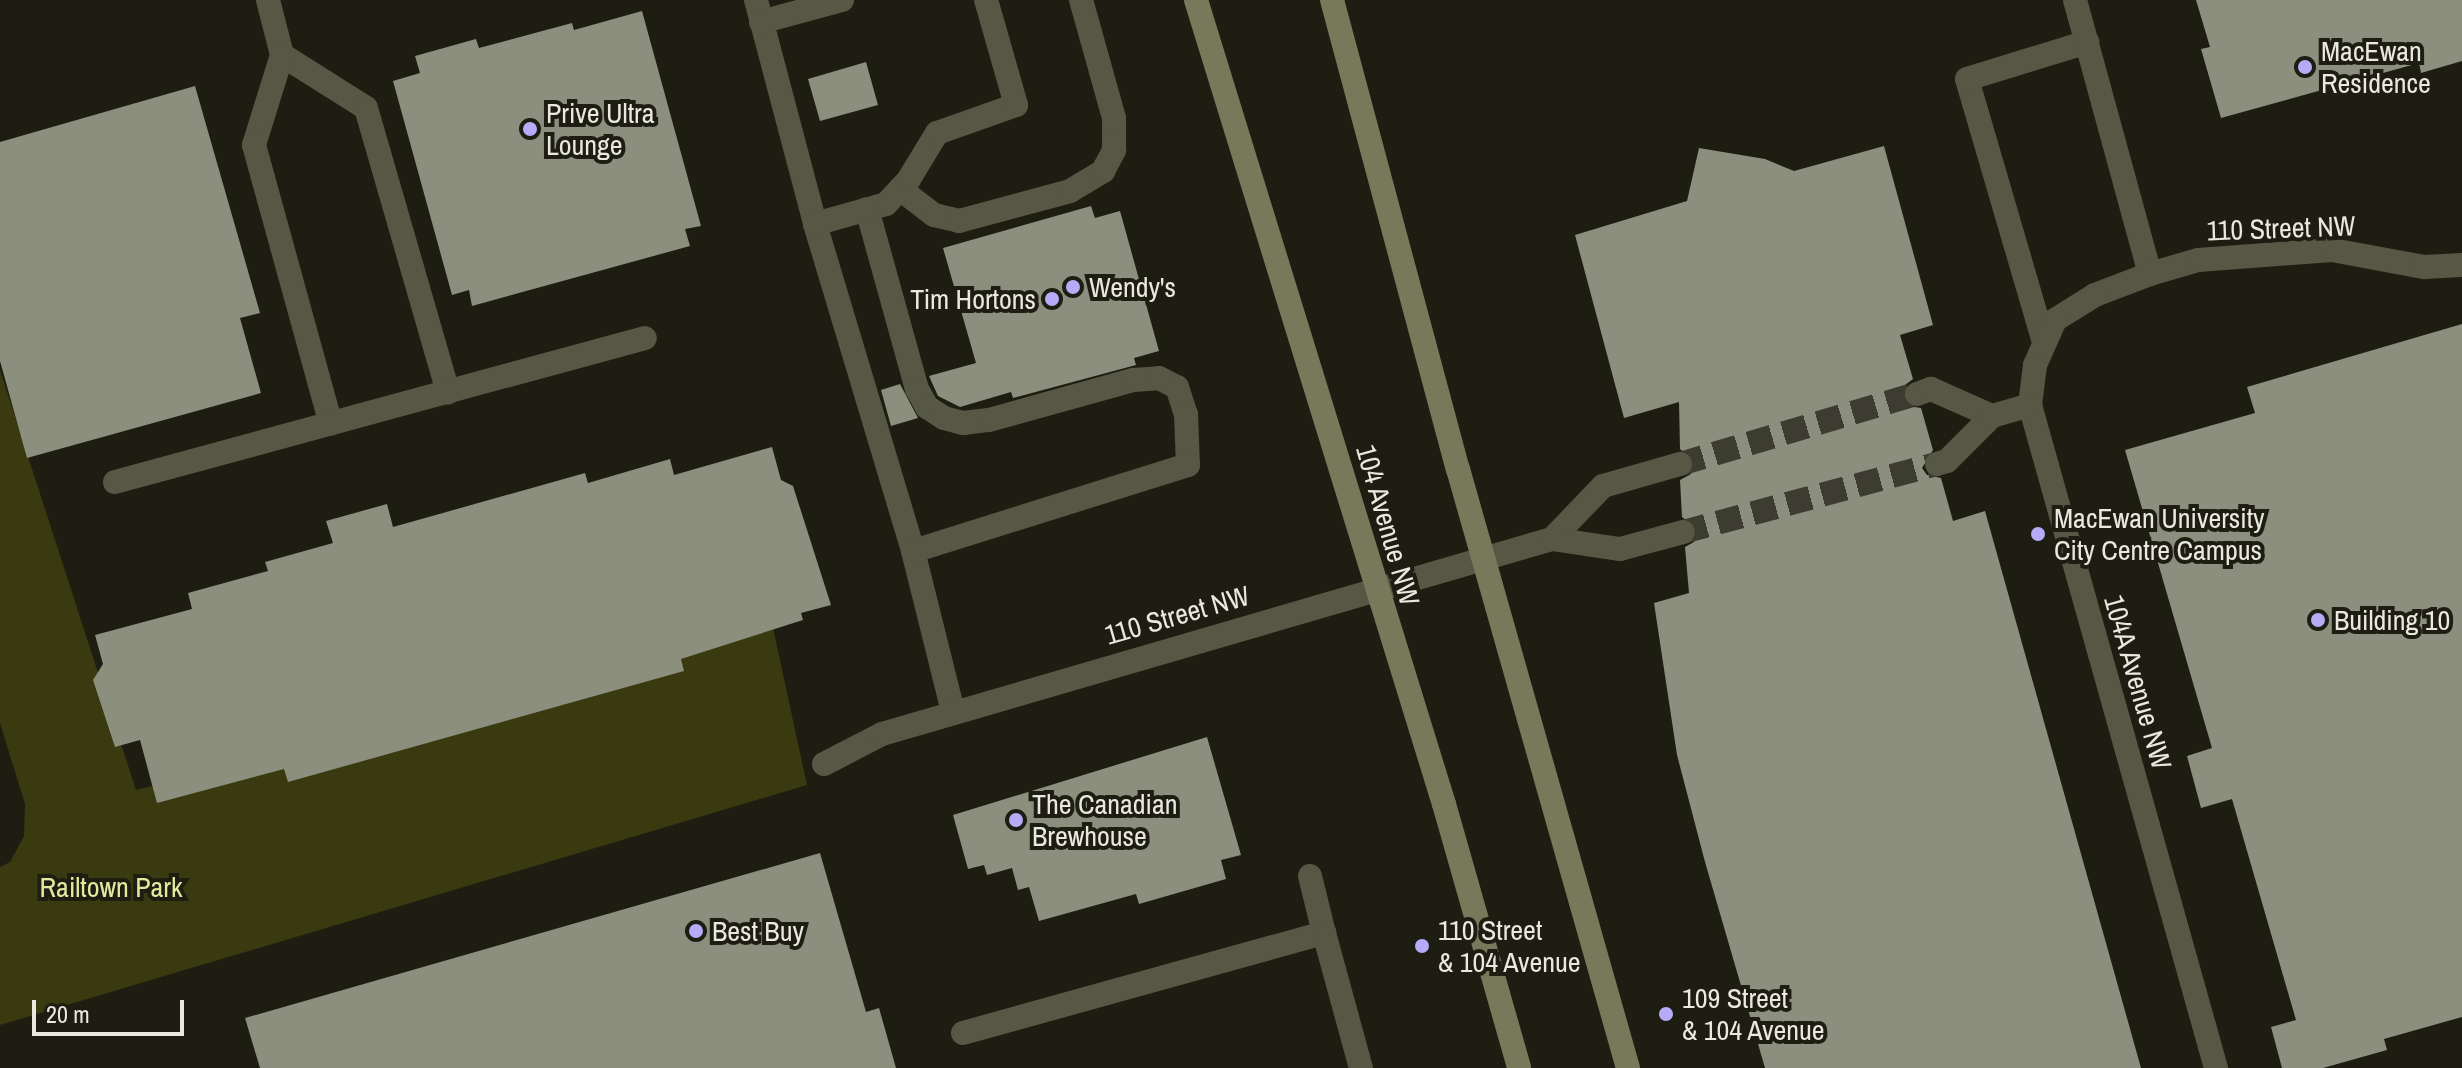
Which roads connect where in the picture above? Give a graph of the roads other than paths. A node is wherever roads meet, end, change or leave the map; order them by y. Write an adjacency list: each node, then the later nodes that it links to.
1 (268, 0): 11 (street)
2 (842, 0): 8 (street)
3 (986, 0): 12 (street)
4 (1065, 0): 9 (street)
5 (1196, 0): 31 (main road, 104 Avenue NW)
6 (1332, 0): 30 (main road)
7 (2075, 0): 10 (street)
8 (758, 11): 14 (street)
9 (1084, 12): 12 (street)
10 (2087, 42): 16 (street); 18 (street)
11 (282, 55): 19 (street); 23 (street)
12 (900, 189): 13 (street)
13 (867, 209): 14 (street); 29 (street)
14 (815, 224): 29 (street)
15 (2462, 265): 16 (street, 110 Street NW)
16 (2150, 274): 18 (street)
17 (645, 338): 19 (street)
18 (2043, 339): 21 (street, 104A Avenue NW)
19 (448, 392): 23 (street)
20 (1917, 394): 22 (street)
21 (2030, 405): 22 (street); 40 (street, 104A Avenue NW)
22 (1992, 416): 25 (street)
23 (331, 424): 26 (street)
24 (1680, 464): 28 (street)
25 (1937, 464)
26 (115, 482)
27 (1683, 532): 28 (street, 110 Street NW)
28 (1552, 539): 30 (street, 110 Street NW)
29 (913, 551): 32 (street)
30 (1483, 558): 31 (street, 110 Street NW); 39 (main road)
31 (1374, 588): 32 (street, 110 Street NW); 38 (main road, 104 Avenue NW)
32 (953, 712): 33 (street, 110 Street NW)
33 (824, 764)
34 (1310, 876): 35 (street)
35 (1324, 933): 36 (street); 37 (street)
36 (963, 1033)
37 (1361, 1068)
38 (1519, 1068)
39 (1628, 1068)
40 (2216, 1068)

